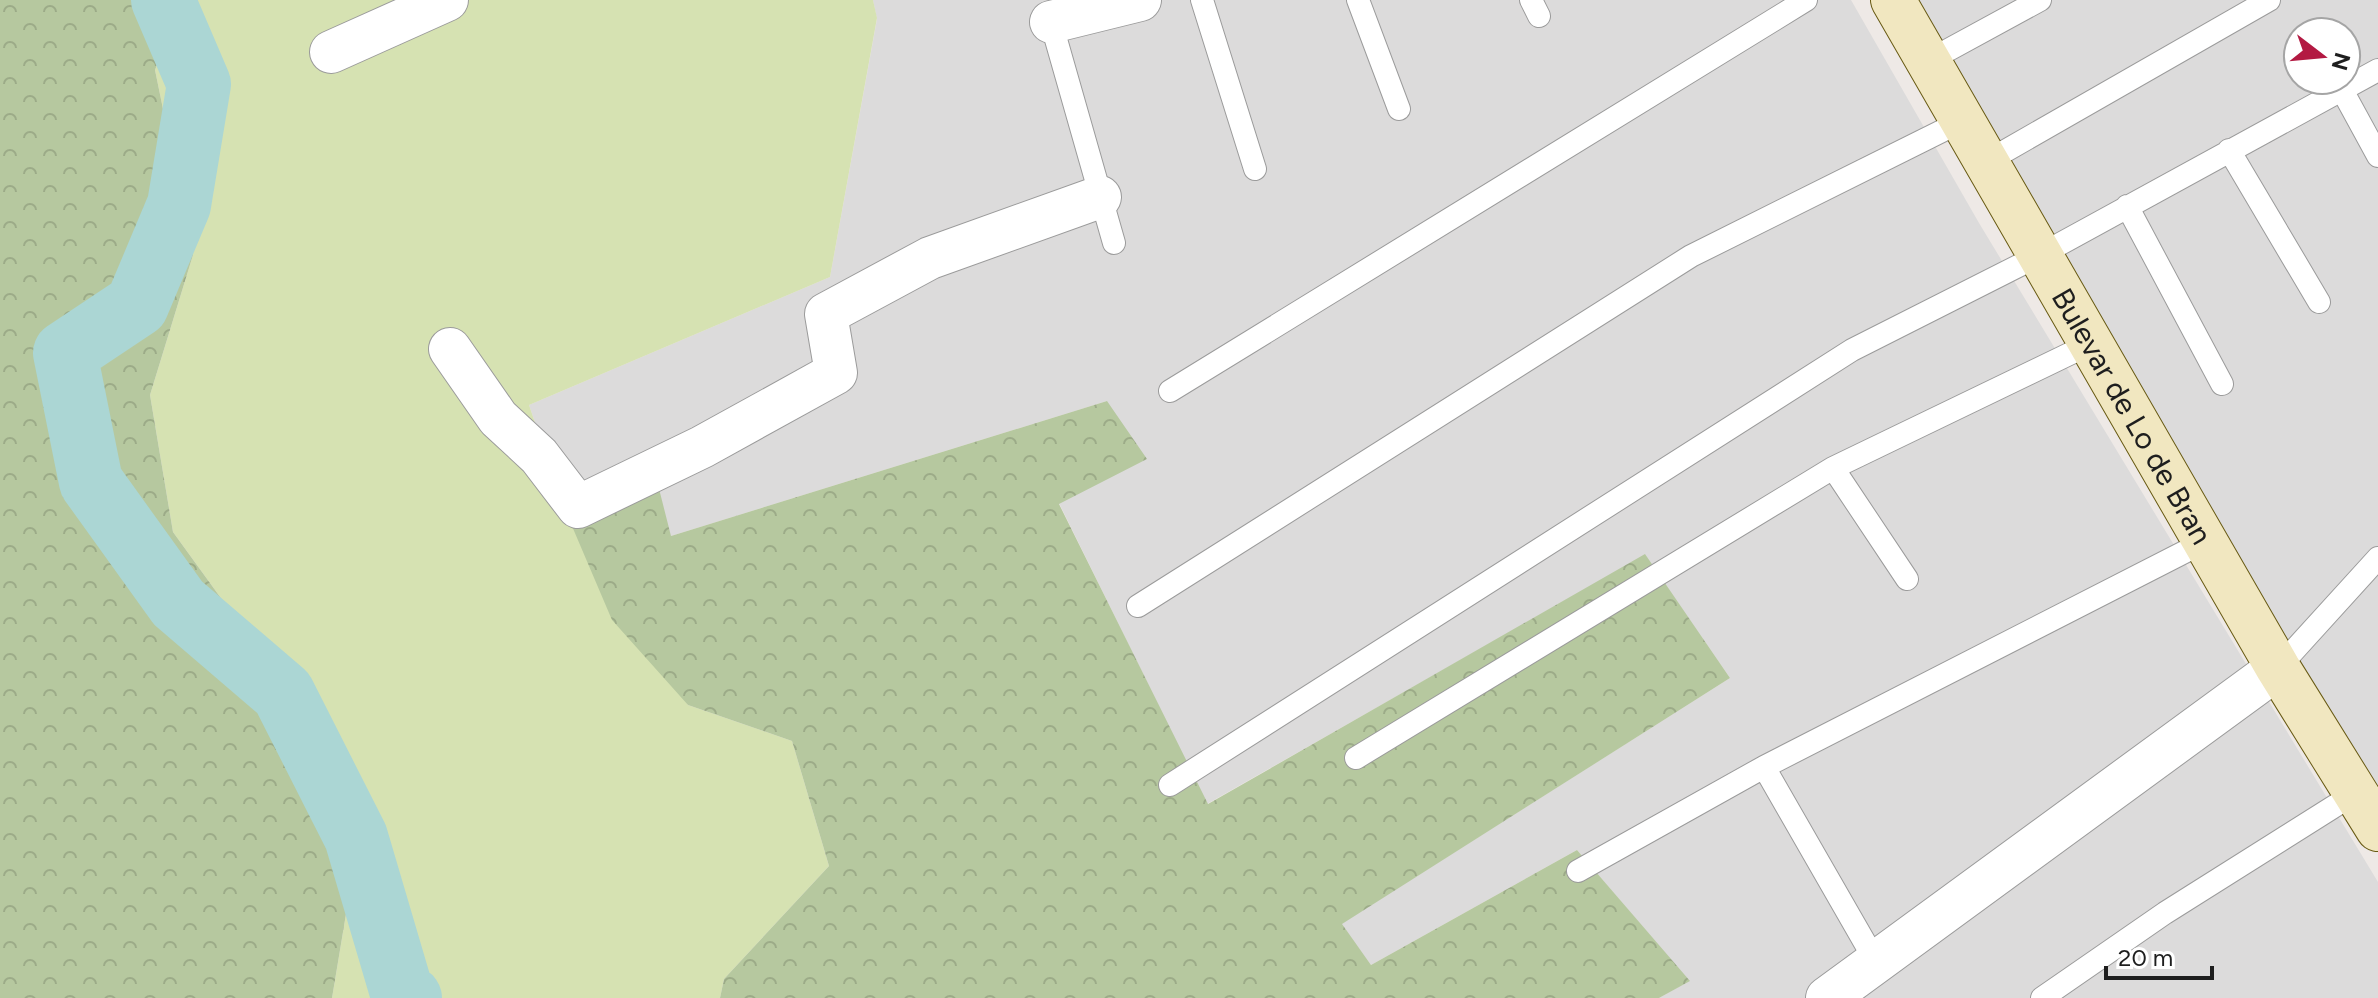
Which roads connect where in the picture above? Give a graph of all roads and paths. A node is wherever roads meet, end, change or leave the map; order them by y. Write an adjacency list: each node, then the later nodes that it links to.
1 (447, 0): 10 (street)
2 (1140, 0): 9 (street)
3 (1202, 0): 19 (lane)
4 (1358, 0): 14 (lane)
5 (1806, 0): 28 (lane)
6 (1893, 0): 11 (street, Bulevar de Lo de Bran)
7 (2040, 0): 11 (lane)
8 (2269, 0): 18 (lane)
9 (1051, 22): 20 (lane)
10 (331, 52)
11 (1928, 61): 15 (street, Bulevar de Lo de Bran)
12 (2331, 96): 16 (lane)
13 (2345, 96): 17 (lane)
14 (1399, 109)
15 (1962, 121): 18 (street, Bulevar de Lo de Bran); 33 (lane)
16 (2229, 150): 21 (lane); 24 (lane)
17 (2378, 156)
18 (1986, 162): 23 (street, Bulevar de Lo de Bran)
19 (1255, 169)
20 (1100, 197): 22 (lane); 26 (street)
21 (2127, 206): 23 (lane); 27 (lane)
22 (1114, 243)
23 (2040, 255): 25 (street, Bulevar de Lo de Bran); 37 (lane)
24 (2319, 302)
25 (2092, 343): 29 (lane); 30 (street, Bulevar de Lo de Bran)
26 (450, 349)
27 (2222, 384)
28 (1170, 391)
29 (1833, 468): 32 (lane); 35 (lane)
30 (2206, 541): 34 (street, Bulevar de Lo de Bran); 36 (lane)
31 (2378, 558): 34 (lane)
32 (1907, 579)
33 (1138, 606)
34 (2278, 668): 38 (street, Bulevar de Lo de Bran); 40 (street)
35 (1356, 758)
36 (1764, 767): 39 (lane); 40 (lane)
37 (1170, 785)
38 (2368, 811): 42 (lane)
39 (1578, 871)
40 (1876, 962): 41 (street)
41 (1827, 998)
42 (2042, 998)

